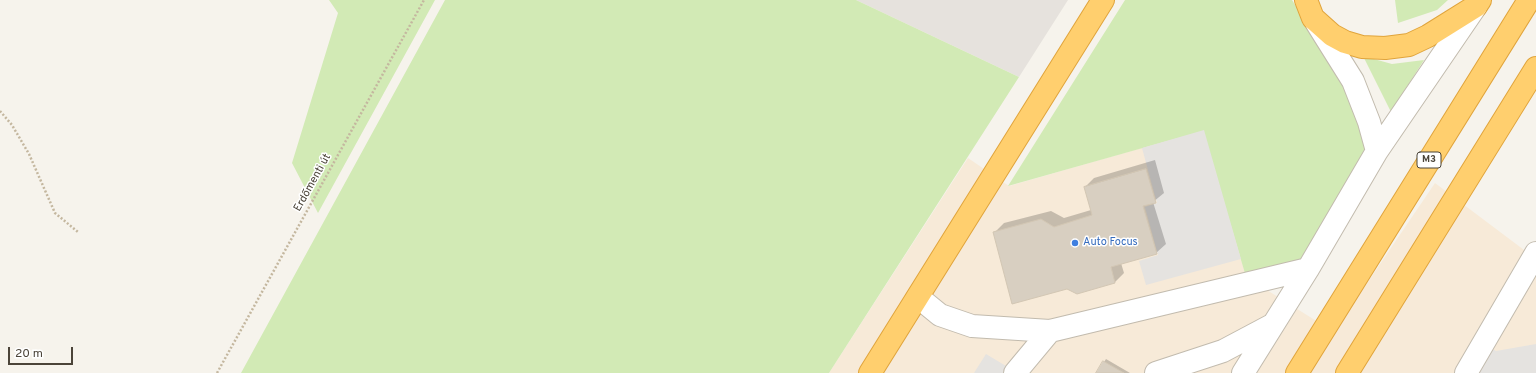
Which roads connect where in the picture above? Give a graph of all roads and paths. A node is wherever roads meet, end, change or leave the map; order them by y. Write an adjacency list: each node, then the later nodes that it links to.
1 (424, 0): 15 (path, Erdőmenti út)
2 (1103, 0): 12 (highway)
3 (1528, 0): 20 (highway, M3)
4 (1478, 3): 5 (highway); 8 (lane)
5 (1310, 9): 8 (lane)
6 (1536, 68): 21 (highway)
7 (0, 111): 9 (path)
8 (1378, 152): 11 (lane)
9 (78, 232)
10 (1536, 253): 22 (lane)
11 (1308, 269): 13 (lane); 14 (lane)
12 (918, 297): 14 (lane); 16 (highway)
13 (1273, 325): 18 (lane); 19 (lane)
14 (1050, 331): 17 (lane)
15 (217, 373)
16 (870, 373)
17 (1015, 373)
18 (1156, 373)
19 (1243, 373)
20 (1297, 373)
21 (1347, 373)
22 (1466, 373)

